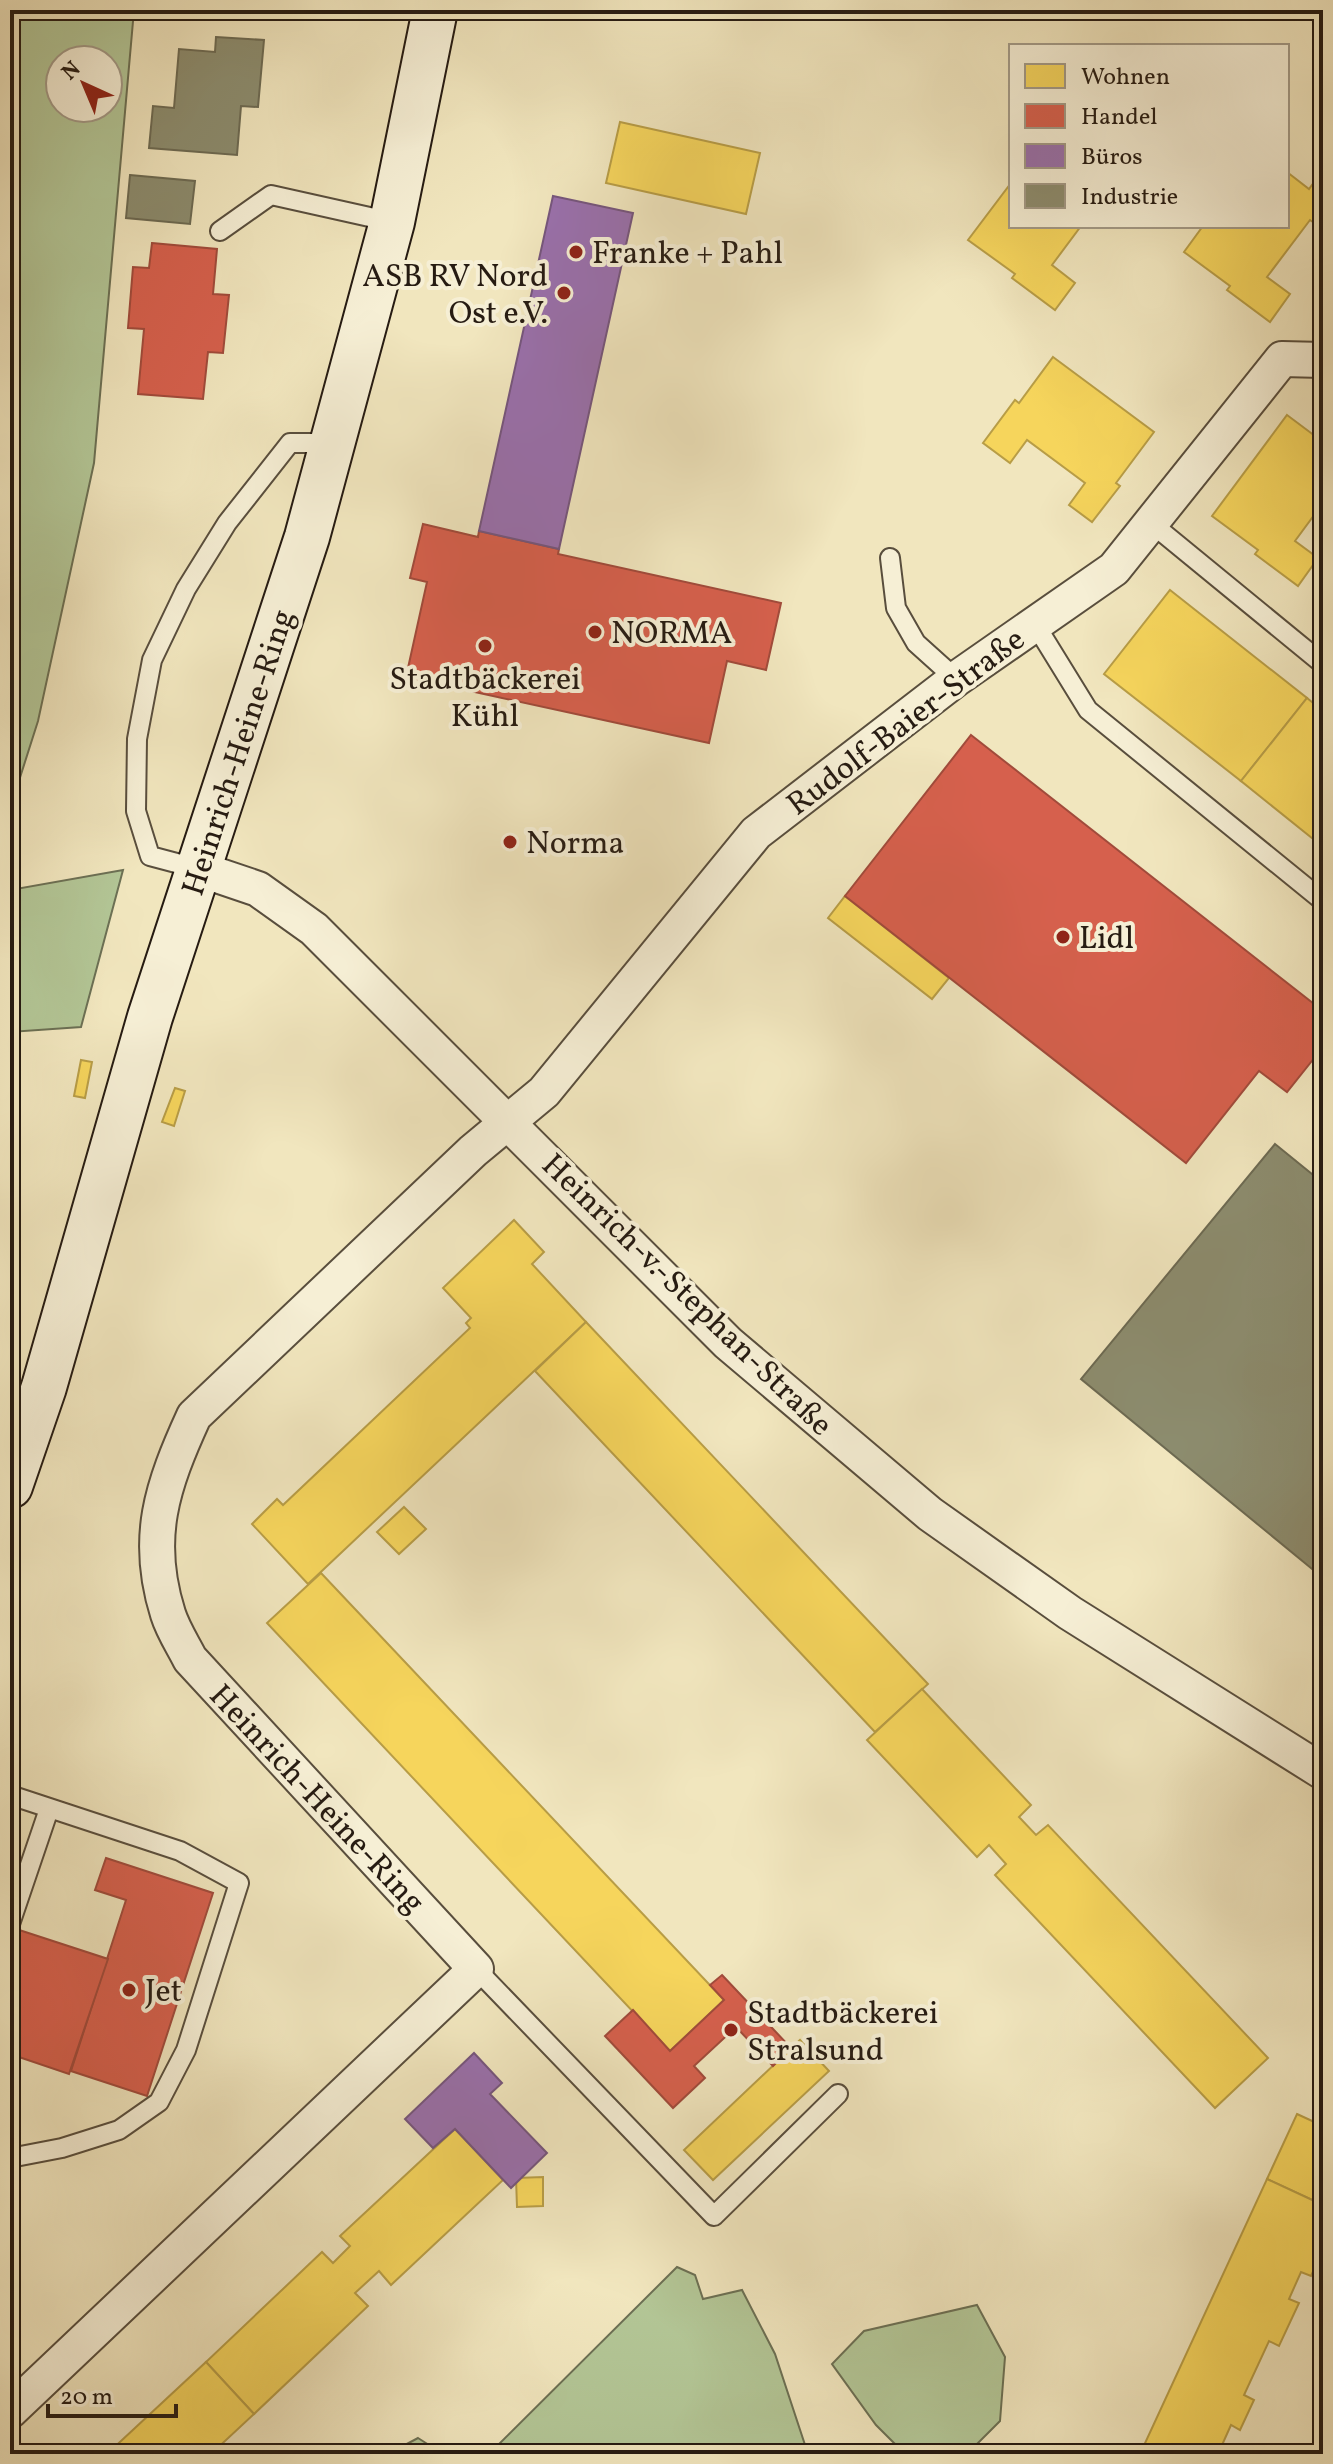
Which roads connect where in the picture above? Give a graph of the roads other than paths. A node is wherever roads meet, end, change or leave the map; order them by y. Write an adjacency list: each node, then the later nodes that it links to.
1 (435, 10): 2 (main road, Heinrich-Heine-Ring)
2 (392, 222): 3 (lane); 5 (main road, Heinrich-Heine-Ring)
3 (220, 231)
4 (1323, 360): 6 (street, Rudolf-Baier-Straße)
5 (333, 443): 11 (main road, Heinrich-Heine-Ring); 11 (lane)
6 (1151, 523): 8 (street, Rudolf-Baier-Straße); 9 (lane)
7 (890, 558): 10 (lane)
8 (1035, 624): 10 (street, Rudolf-Baier-Straße); 12 (lane)
9 (1323, 664)
10 (956, 679): 13 (street, Rudolf-Baier-Straße)
11 (199, 869): 13 (street, Heinrich-v.-Stephan-Straße); 14 (main road, Heinrich-Heine-Ring)
12 (1323, 901)
13 (509, 1122): 15 (street, Heinrich-v.-Stephan-Straße); 19 (street, Heinrich-Heine-Ring)
14 (10, 1486)
15 (1323, 1772)
16 (10, 1795): 17 (lane)
17 (49, 1809): 18 (lane); 21 (lane)
18 (10, 1924)
19 (476, 1969): 20 (lane); 22 (street)
20 (838, 2094)
21 (10, 2158)
22 (10, 2411)

